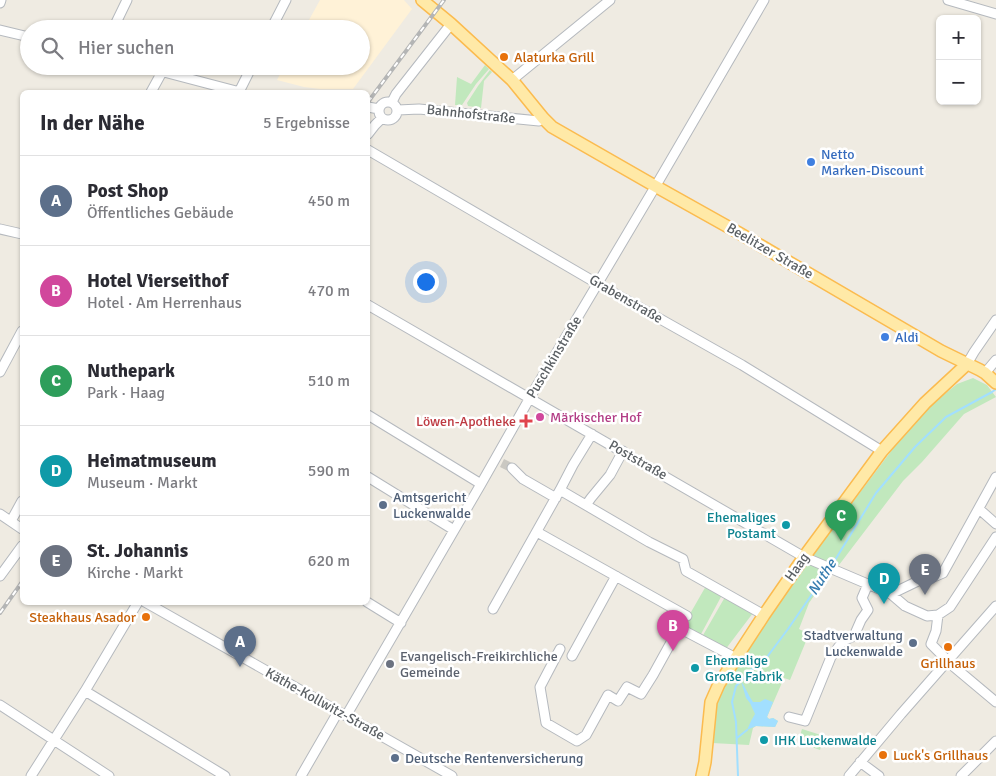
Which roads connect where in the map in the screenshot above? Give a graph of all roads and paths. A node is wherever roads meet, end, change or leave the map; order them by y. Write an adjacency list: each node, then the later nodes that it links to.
1 (127, 0): 8 (street)
2 (286, 0): 9 (street)
3 (422, 0): 10 (main road, Beelitzer Straße)
4 (610, 0): 16 (street)
5 (764, 0): 27 (street, Puschkinstraße)
6 (948, 0): 7 (street)
7 (996, 14)
8 (117, 20)
9 (276, 20)
10 (450, 24): 16 (main road, Beelitzer Straße); 20 (street)
11 (0, 30): 12 (street)
12 (20, 35)
13 (160, 75): 17 (street)
14 (174, 75): 18 (street)
15 (248, 75): 19 (street)
16 (512, 80): 24 (main road, Beelitzer Straße)
17 (152, 90)
18 (231, 90)
19 (240, 90)
20 (395, 106): 22 (street); 23 (street); 24 (street, Bahnhofstraße)
21 (370, 107): 22 (street)
22 (379, 109): 23 (street)
23 (382, 118): 25 (street)
24 (544, 118): 27 (main road, Beelitzer Straße)
25 (370, 131)
26 (370, 151): 30 (street, Grabenstraße)
27 (655, 186): 30 (street, Puschkinstraße); 35 (main road, Beelitzer Straße)
28 (0, 229): 29 (street)
29 (20, 234)
30 (598, 284): 39 (street, Puschkinstraße); 43 (street, Grabenstraße)
31 (370, 305): 39 (street, Poststraße)
32 (996, 320): 35 (street)
33 (20, 335): 36 (street)
34 (996, 360): 37 (street)
35 (967, 364): 37 (main road, Beelitzer Straße); 43 (main road, Haag)
36 (0, 372)
37 (986, 374): 38 (main road, Beelitzer Straße)
38 (996, 383)
39 (530, 398): 41 (street, Poststraße); 47 (street, Puschkinstraße)
40 (370, 416): 47 (street)
41 (592, 434): 42 (street, Poststraße); 48 (street)
42 (623, 452): 50 (street); 60 (street, Poststraße)
43 (882, 452): 60 (main road, Haag)
44 (512, 468): 48 (street)
45 (996, 477): 51 (street)
46 (370, 478): 56 (street)
47 (481, 484): 56 (street, Puschkinstraße)
48 (558, 494): 50 (street); 57 (street)
49 (20, 505): 53 (street)
50 (586, 505): 72 (street)
51 (979, 509): 54 (street); 64 (street)
52 (0, 514): 53 (street)
53 (11, 521): 55 (street)
54 (996, 524)
55 (20, 528)
56 (454, 530): 73 (street, Puschkinstraße)
57 (537, 532): 62 (street); 69 (street)
58 (996, 537): 70 (street)
59 (20, 549): 61 (street)
60 (804, 557): 63 (street, Poststraße); 72 (main road, Haag)
61 (0, 576)
62 (616, 576): 71 (street); 75 (street)
63 (868, 584): 64 (street, Poststraße); 82 (street)
64 (892, 594): 70 (street, Poststraße)
65 (370, 604): 73 (street)
66 (136, 605): 78 (street)
67 (150, 605): 81 (street, Käthe-Kollwitz-Straße)
68 (996, 606): 77 (street)
69 (493, 609)
70 (938, 615): 77 (street)
71 (686, 616)
72 (764, 616): 76 (main road, Haag)
73 (401, 622): 81 (street, Puschkinstraße)
74 (560, 649): 76 (street)
75 (572, 656)
76 (736, 658): 91 (main road, Haag)
77 (947, 661): 79 (street); 85 (street)
78 (85, 691): 83 (street); 88 (street)
79 (996, 702)
80 (0, 705): 83 (street)
81 (342, 714): 89 (street, Puschkinstraße); 90 (street, Käthe-Kollwitz-Straße)
82 (788, 717)
83 (54, 740): 86 (street); 87 (street)
84 (996, 741): 94 (street)
85 (860, 762): 92 (street); 93 (street)
86 (31, 776)
87 (109, 776)
88 (225, 776)
89 (301, 776)
90 (452, 776)
91 (702, 776)
92 (849, 776)
93 (879, 776)
94 (961, 776)

